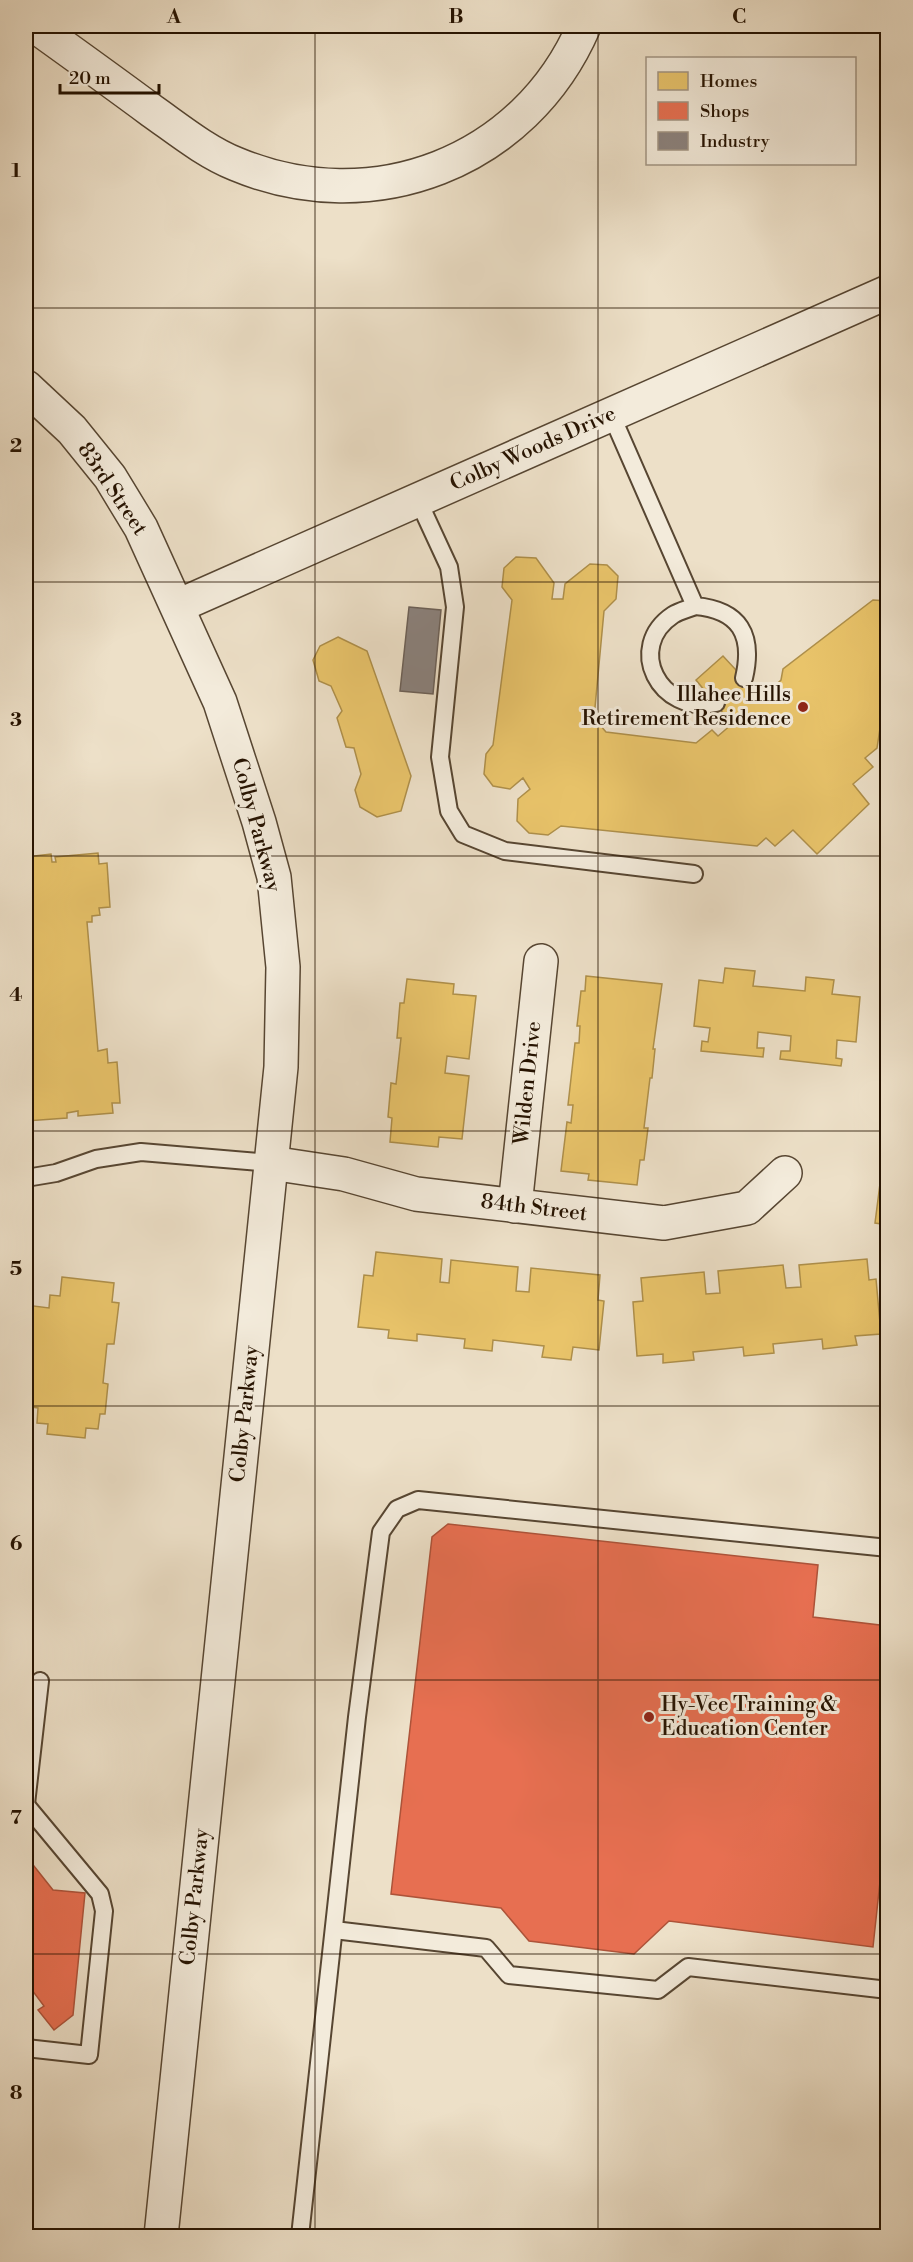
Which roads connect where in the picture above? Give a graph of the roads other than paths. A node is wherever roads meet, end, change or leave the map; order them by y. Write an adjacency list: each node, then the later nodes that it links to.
1 (35, 26): 2 (street)
2 (584, 26)
3 (888, 292): 5 (street, Colby Woods Drive)
4 (26, 387): 7 (street, 83rd Street)
5 (611, 414): 6 (street, Colby Woods Drive); 8 (lane)
6 (418, 500): 7 (street, Colby Woods Drive); 11 (lane)
7 (178, 606): 13 (street, Colby Parkway)
8 (695, 606): 9 (lane); 10 (lane)
9 (744, 678)
10 (716, 703)
11 (694, 874)
12 (541, 961): 16 (street, Wilden Drive)
13 (271, 1163): 15 (lane); 16 (street, 84th Street); 23 (street, Colby Parkway)
14 (785, 1173): 16 (street, 84th Street)
15 (26, 1178)
16 (515, 1206)
17 (888, 1548): 20 (lane)
18 (40, 1681): 19 (lane)
19 (26, 1805): 22 (lane)
20 (334, 1930): 21 (lane); 24 (lane)
21 (888, 1990)
22 (26, 2048)
23 (161, 2236)
24 (300, 2236)

